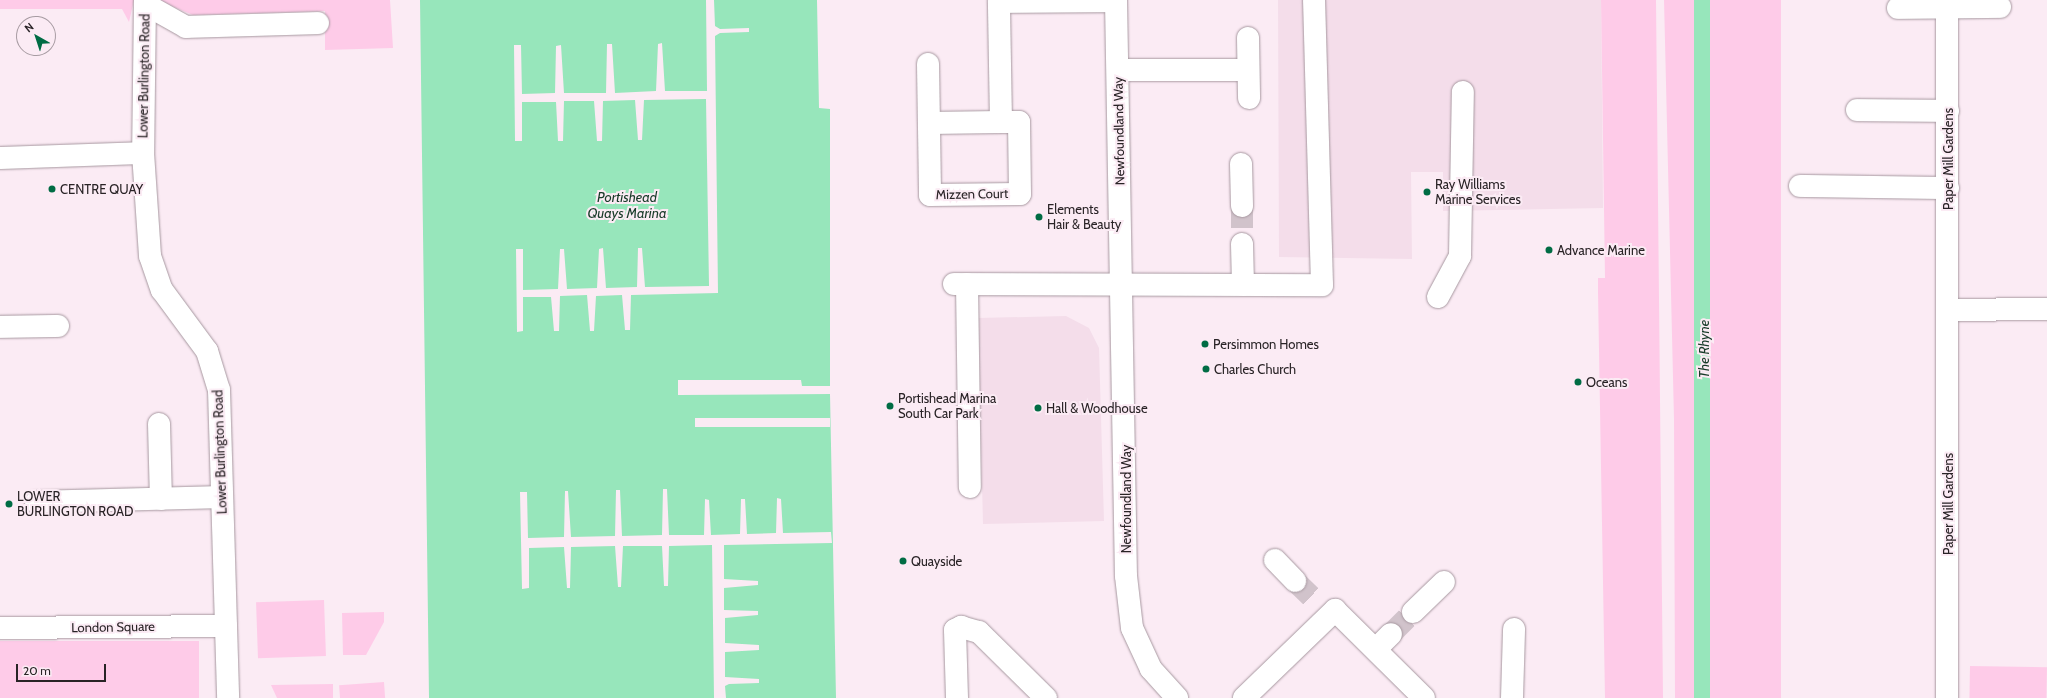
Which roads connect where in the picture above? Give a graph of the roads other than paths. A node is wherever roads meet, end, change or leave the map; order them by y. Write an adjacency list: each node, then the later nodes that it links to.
1 (1116, 0): 10 (street, Newfoundland Way); 16 (street)
2 (1314, 0): 25 (street)
3 (145, 2): 7 (street); 18 (street, Lower Burlington Road)
4 (1948, 7): 5 (street); 6 (street); 15 (street, Paper Mill Gardens)
5 (2000, 7)
6 (1898, 8)
7 (318, 23)
8 (1248, 38): 11 (street)
9 (928, 64): 17 (street, Mizzen Court)
10 (1118, 70): 11 (street); 26 (street, Newfoundland Way)
11 (1248, 70): 13 (street)
12 (1464, 92): 27 (street)
13 (1249, 98)
14 (1857, 110): 15 (street)
15 (1948, 110): 22 (street, Paper Mill Gardens)
16 (1000, 122): 17 (street, Mizzen Court); 17 (street, Mizzen Court)
17 (929, 123)
18 (143, 153): 19 (street, Lower Burlington Road); 34 (street, Lower Burlington Road)
19 (0, 158)
20 (1241, 164): 23 (street)
21 (1800, 186): 22 (street)
22 (1948, 188): 29 (street, Paper Mill Gardens)
23 (1242, 206)
24 (1242, 244): 25 (street)
25 (1243, 285): 26 (street)
26 (1122, 286): 33 (street); 44 (street, Newfoundland Way)
27 (1438, 297)
28 (2047, 309): 29 (street)
29 (1949, 310): 51 (street, Paper Mill Gardens)
30 (58, 326): 31 (street)
31 (0, 328)
32 (159, 424): 35 (street)
33 (970, 487)
34 (222, 497): 35 (street); 41 (street, Lower Burlington Road)
35 (161, 499): 36 (street)
36 (36, 502)
37 (1275, 560): 38 (street)
38 (1295, 581)
39 (1444, 582): 40 (street)
40 (1413, 612)
41 (226, 626): 42 (street, London Square); 45 (street, Lower Burlington Road)
42 (0, 628)
43 (1514, 629): 50 (street)
44 (1173, 697)
45 (228, 698)
46 (957, 698): 47 (street)
47 (1046, 698)
48 (1244, 698): 49 (street)
49 (1424, 698)
50 (1512, 698)
51 (1947, 698)

